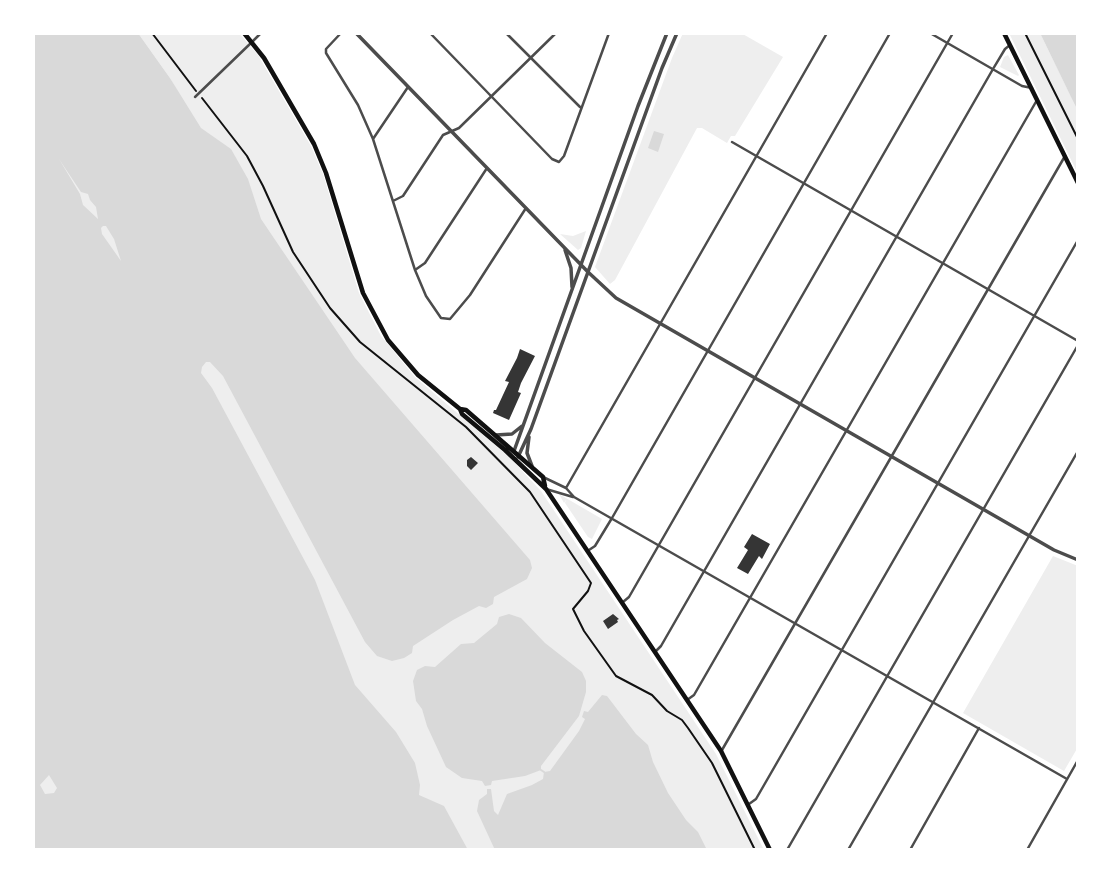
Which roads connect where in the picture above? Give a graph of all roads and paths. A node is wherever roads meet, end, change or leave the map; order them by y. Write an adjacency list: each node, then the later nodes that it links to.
1 (152, 33): 25 (path)
2 (244, 33): 18 (main road)
3 (261, 33): 18 (street)
4 (341, 33): 30 (street)
5 (356, 33): 23 (street)
6 (430, 33): 26 (street)
7 (506, 33): 21 (street)
8 (556, 33): 21 (street)
9 (609, 33): 28 (street)
10 (667, 33): 45 (street)
11 (677, 33): 47 (street)
12 (827, 33): 33 (street)
13 (890, 33): 36 (street)
14 (930, 33): 19 (street)
15 (953, 33): 19 (street)
16 (1004, 33): 20 (main road)
17 (1025, 33): 31 (path)
18 (252, 42): 25 (street); 56 (main road)
19 (947, 43): 22 (street); 40 (street)
20 (1010, 46): 22 (street); 24 (main road)
21 (530, 58): 26 (street); 28 (street)
22 (993, 69): 24 (street); 41 (street)
23 (408, 87): 29 (street); 30 (street)
24 (1032, 88): 27 (main road)
25 (197, 95): 90 (path)
26 (491, 97): 28 (street); 29 (street)
27 (1038, 100): 34 (main road); 44 (street)
28 (582, 108)
29 (451, 131): 35 (street); 38 (street)
30 (373, 139): 38 (street)
31 (1078, 139)
32 (732, 142): 33 (street)
33 (757, 156): 36 (street); 51 (street)
34 (1065, 156): 37 (main road); 48 (street)
35 (487, 168): 39 (street); 46 (street)
36 (804, 183): 40 (street); 53 (street)
37 (1078, 183)
38 (393, 201): 46 (street)
39 (526, 208): 43 (street); 46 (street)
40 (851, 210): 41 (street); 54 (street)
41 (897, 236): 44 (street); 55 (street)
42 (1078, 240): 50 (street)
43 (563, 245): 45 (street); 49 (street)
44 (943, 263): 48 (street); 59 (street)
45 (581, 265): 47 (street); 49 (street)
46 (415, 270)
47 (588, 272): 51 (street); 58 (street)
48 (988, 289): 50 (street); 63 (street)
49 (572, 291): 57 (street)
50 (1034, 315): 52 (street); 66 (street)
51 (661, 324): 53 (street); 67 (street)
52 (1078, 343): 70 (street)
53 (708, 350): 54 (street); 71 (street)
54 (755, 378): 55 (street); 73 (street)
55 (800, 404): 59 (street); 76 (street)
56 (460, 409): 60 (main road); 62 (main road)
57 (522, 426): 60 (street); 62 (street)
58 (531, 430): 62 (street); 64 (street)
59 (846, 430): 63 (street); 77 (street)
60 (496, 435): 62 (main road)
61 (1078, 451): 72 (street)
62 (514, 456): 64 (main road); 68 (main road)
63 (892, 456): 66 (street); 79 (street)
64 (536, 471): 65 (main road)
65 (543, 477): 67 (street); 68 (main road)
66 (938, 483): 70 (street); 80 (street)
67 (566, 488): 69 (street)
68 (546, 489): 69 (street); 74 (main road)
69 (574, 497): 71 (street)
70 (983, 509): 72 (street); 82 (street)
71 (612, 517): 73 (street); 74 (street)
72 (1029, 535): 75 (street); 84 (street)
73 (659, 544): 76 (street); 78 (street)
74 (588, 550): 78 (main road)
75 (1077, 558)
76 (705, 571): 77 (street); 81 (street)
77 (750, 597): 79 (street); 83 (street)
78 (622, 603): 81 (main road)
79 (796, 623): 80 (street); 86 (street)
80 (842, 650): 82 (street); 89 (street)
81 (655, 652): 83 (main road)
82 (887, 676): 84 (street); 92 (street)
83 (687, 700): 86 (main road)
84 (933, 702): 85 (street); 93 (street)
85 (979, 728): 88 (street); 94 (street)
86 (721, 751): 89 (main road)
87 (1078, 760): 88 (street)
88 (1067, 779): 95 (street)
89 (749, 804): 91 (main road)
90 (755, 850)
91 (770, 850)
92 (787, 850)
93 (848, 850)
94 (910, 850)
95 (1027, 850)

